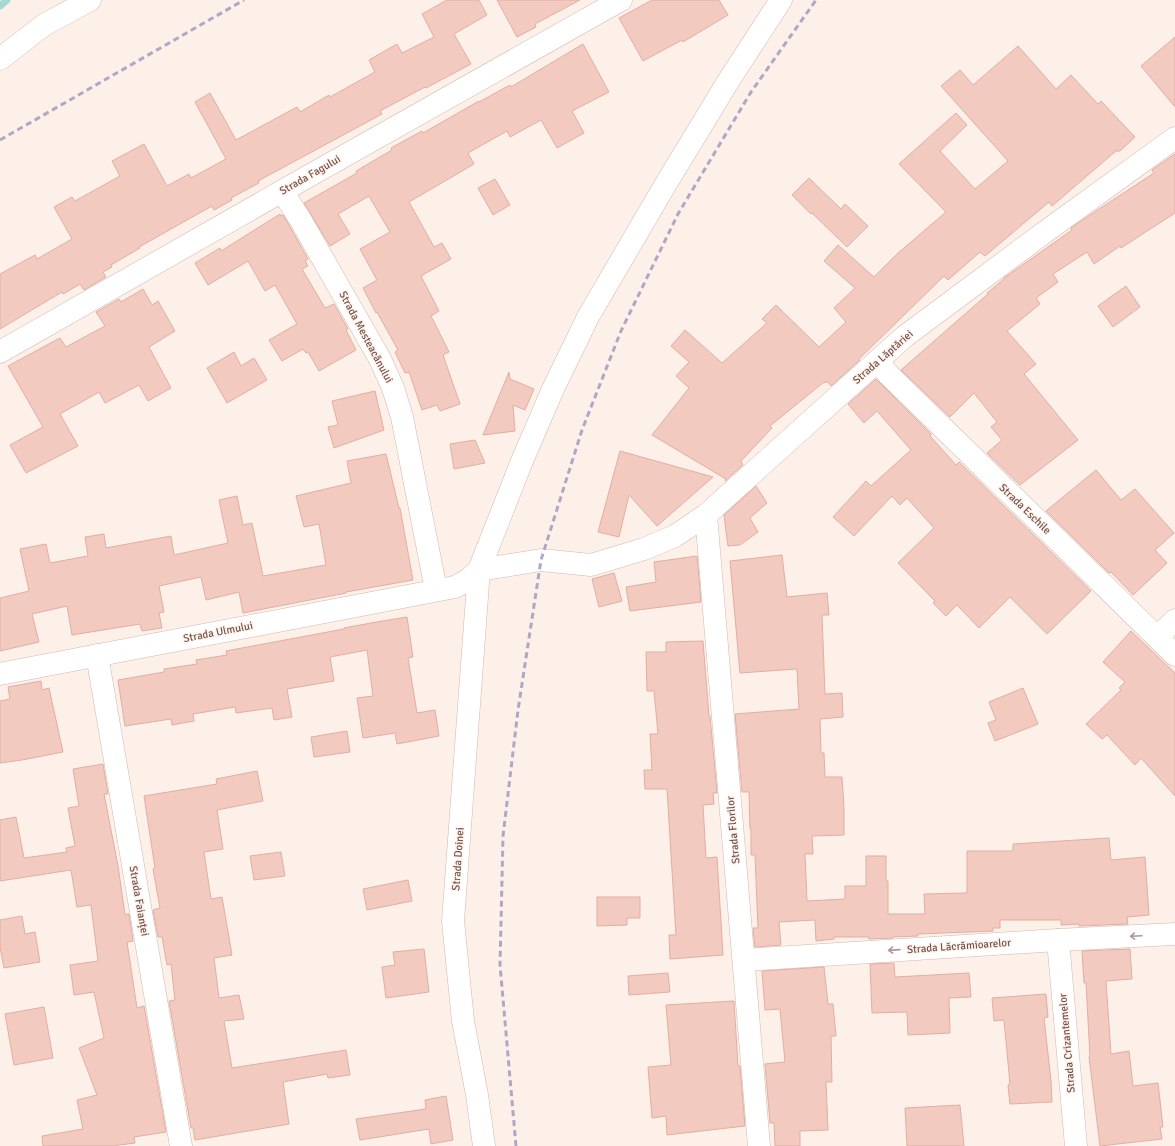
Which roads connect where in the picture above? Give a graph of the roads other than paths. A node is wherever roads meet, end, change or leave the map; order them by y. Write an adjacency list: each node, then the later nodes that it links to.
1 (90, 0): 4 (street)
2 (621, 0): 6 (street, Strada Fagului)
3 (781, 0): 10 (street)
4 (0, 59)
5 (1175, 138): 8 (street, Strada Lăptăriei)
6 (282, 191): 7 (street, Strada Fagului); 11 (street, Strada Mesteacănului)
7 (0, 352)
8 (877, 361): 9 (street, Strada Lăptăriei); 13 (street, Strada Eschile)
9 (706, 515): 10 (street, Strada Lăptăriei); 19 (street, Strada Florilor)
10 (479, 570): 11 (street, Strada Ulmului); 21 (street, Strada Doinei)
11 (436, 590): 14 (street, Strada Ulmului)
12 (1175, 620): 13 (street)
13 (1157, 637): 15 (street, Strada Eschile)
14 (97, 655): 16 (street, Strada Ulmului); 20 (street, Strada Faianței)
15 (1175, 656)
16 (0, 674)
17 (1175, 934): 18 (street, Strada Lăcrămioarelor, one-way to 18)
18 (1058, 940): 19 (street, Strada Lăcrămioarelor, one-way to 19); 23 (street, Strada Crizantemelor)
19 (744, 960): 22 (street, Strada Florilor)
20 (180, 1146)
21 (484, 1146)
22 (759, 1146)
23 (1076, 1146)

